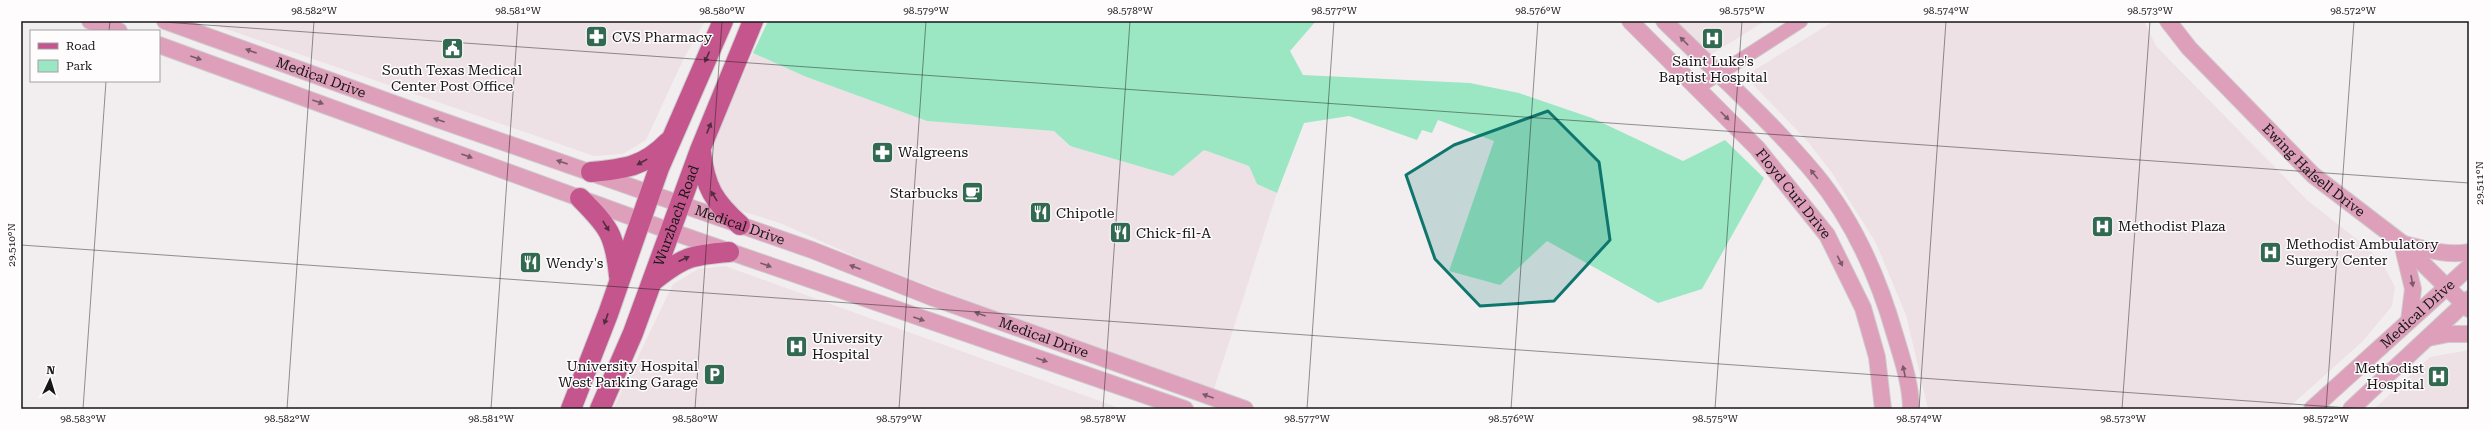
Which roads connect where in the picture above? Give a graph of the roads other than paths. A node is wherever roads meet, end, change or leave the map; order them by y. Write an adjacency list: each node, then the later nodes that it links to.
1 (90, 21): 9 (street)
2 (165, 21): 15 (street, Medical Drive, one-way to 2)
3 (723, 21): 13 (main road, one-way to 13)
4 (753, 21): 14 (main road, Wurzbach Road, one-way to 4)
5 (1630, 21): 12 (street, Floyd Curl Drive)
6 (1664, 21): 11 (street, Floyd Curl Drive, one-way to 6)
7 (1801, 21): 11 (street)
8 (2168, 21): 24 (street, Ewing Halsell Drive)
9 (116, 30)
10 (160, 45): 17 (street, Medical Drive, one-way to 17)
11 (1717, 74): 12 (street); 19 (street, Floyd Curl Drive, one-way to 11)
12 (1697, 88): 20 (street, Floyd Curl Drive, one-way to 20)
13 (672, 137): 15 (main road, one-way to 15); 16 (main road)
14 (700, 150): 18 (main road, Wurzbach Road); 22 (main road, one-way to 14)
15 (591, 172): 16 (street, Medical Drive)
16 (651, 193): 18 (street, Medical Drive); 21 (main road)
17 (580, 198): 21 (street, Medical Drive); 29 (main road, one-way to 29)
18 (680, 204): 22 (street, Medical Drive); 23 (main road, Wurzbach Road)
19 (1837, 205): 20 (street); 40 (street, Floyd Curl Drive, one-way to 19)
20 (1815, 219): 39 (street, Floyd Curl Drive, one-way to 39)
21 (641, 221): 23 (street, Medical Drive); 29 (main road)
22 (740, 225): 38 (street, Medical Drive, one-way to 22)
23 (670, 231): 25 (street, Medical Drive); 28 (main road, Wurzbach Road)
24 (2402, 243): 26 (street); 30 (street, Ewing Halsell Drive); 32 (street, one-way to 32)
25 (729, 252): 28 (main road, one-way to 25); 37 (street, Medical Drive, one-way to 37)
26 (2469, 252)
27 (2469, 267): 30 (street, Medical Drive)
28 (653, 281): 36 (main road, Wurzbach Road)
29 (619, 282): 35 (main road, one-way to 35)
30 (2448, 286): 31 (street, Ewing Halsell Drive); 32 (street, Medical Drive)
31 (2467, 304): 34 (street, Medical Drive)
32 (2410, 321): 41 (street, Medical Drive)
33 (2469, 334): 34 (street)
34 (2428, 338): 42 (street, Medical Drive)
35 (571, 409)
36 (600, 409)
37 (1185, 409)
38 (1245, 409)
39 (1883, 409)
40 (1911, 409)
41 (2312, 409)
42 (2351, 409)

